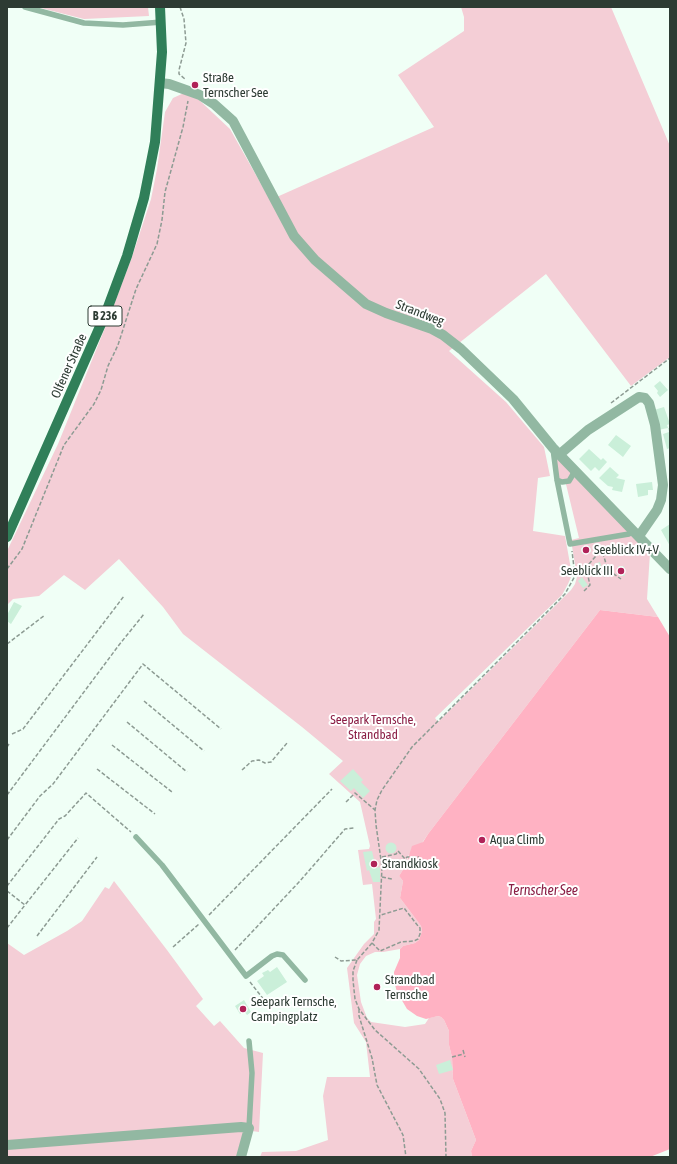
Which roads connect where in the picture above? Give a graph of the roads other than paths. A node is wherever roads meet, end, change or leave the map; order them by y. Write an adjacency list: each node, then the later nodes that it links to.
1 (25, 7): 3 (lane)
2 (160, 7): 3 (main road, B 236)
3 (162, 22): 4 (main road, B 236)
4 (160, 83): 5 (street, Strandweg); 9 (main road, Olfener Straße / B 236)
5 (556, 451): 6 (street, Strandweg); 7 (lane); 8 (street)
6 (575, 470): 7 (lane); 8 (street, Strandweg)
7 (557, 480): 8 (lane)
8 (636, 533): 10 (street, Strandweg)
9 (7, 537)
10 (670, 569)
11 (136, 837): 12 (lane)
12 (305, 980)
13 (249, 1041): 14 (lane)
14 (249, 1128): 15 (street); 16 (street)
15 (7, 1145)
16 (241, 1157)

